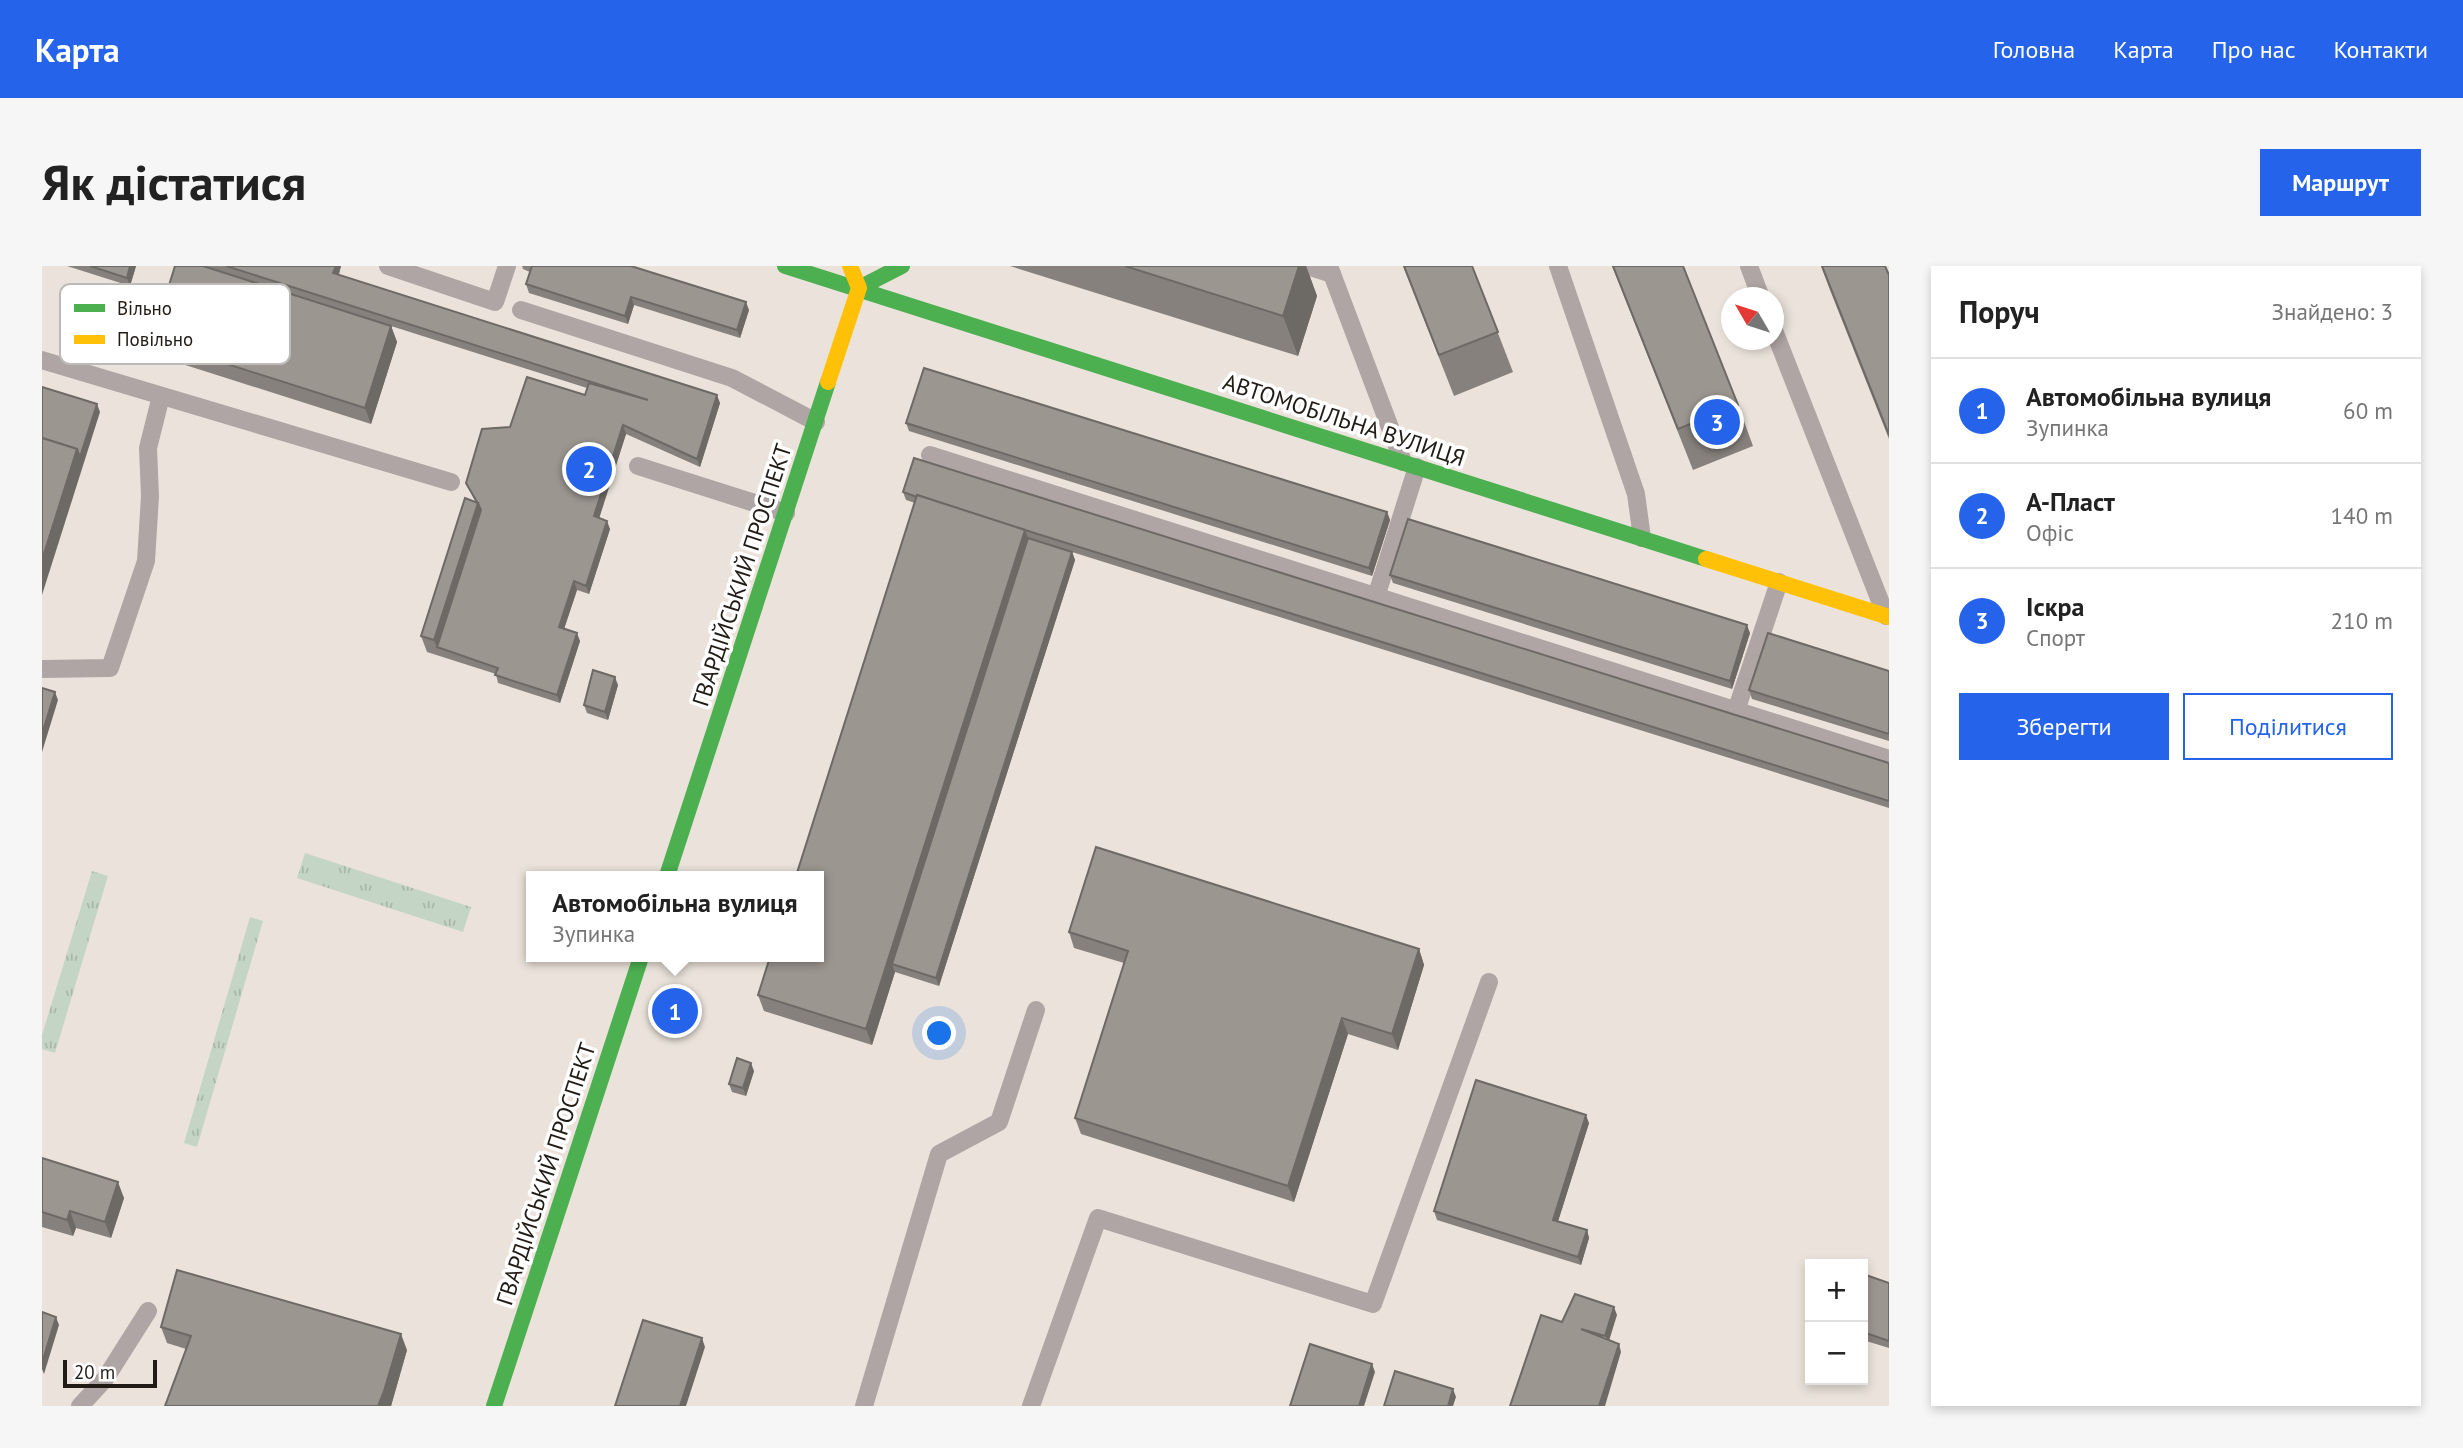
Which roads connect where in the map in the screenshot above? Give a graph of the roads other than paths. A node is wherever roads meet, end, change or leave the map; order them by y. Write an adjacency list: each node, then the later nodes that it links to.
1 (388, 266): 2 (lane)
2 (507, 266)
3 (785, 266): 11 (main road, АВТОМОБІЛЬНА ВУЛИЦЯ)
4 (850, 266): 11 (main road)
5 (902, 266): 11 (main road)
6 (1307, 266): 9 (lane)
7 (1558, 266): 22 (lane)
8 (1749, 266): 10 (lane)
9 (1330, 270): 18 (lane)
10 (1757, 287)
11 (859, 288): 16 (main road, ГВАРДІЙСЬКИЙ ПРОСПЕКТ); 18 (main road, АВТОМОБІЛЬНА ВУЛИЦЯ)
12 (522, 310): 16 (lane)
13 (1782, 350): 25 (lane)
14 (42, 360): 15 (lane)
15 (161, 396): 20 (lane); 26 (lane)
16 (816, 422): 21 (main road, ГВАРДІЙСЬКИЙ ПРОСПЕКТ)
17 (930, 455): 24 (lane)
18 (1410, 465): 22 (main road, АВТОМОБІЛЬНА ВУЛИЦЯ); 24 (lane)
19 (639, 467): 21 (lane)
20 (451, 482)
21 (786, 513): 29 (main road, ГВАРДІЙСЬКИЙ ПРОСПЕКТ)
22 (1642, 538): 23 (main road, АВТОМОБІЛЬНА ВУЛИЦЯ)
23 (1779, 582): 25 (main road, АВТОМОБІЛЬНА ВУЛИЦЯ); 27 (lane)
24 (1376, 597): 27 (lane)
25 (1888, 616)
26 (42, 669)
27 (1736, 711): 28 (lane)
28 (1889, 759)
29 (669, 871)
30 (639, 962): 35 (main road, ГВАРДІЙСЬКИЙ ПРОСПЕКТ)
31 (1489, 982): 37 (lane)
32 (1036, 1010): 36 (lane)
33 (148, 1311): 34 (lane)
34 (80, 1406)
35 (494, 1406)
36 (864, 1406)
37 (1031, 1406)

